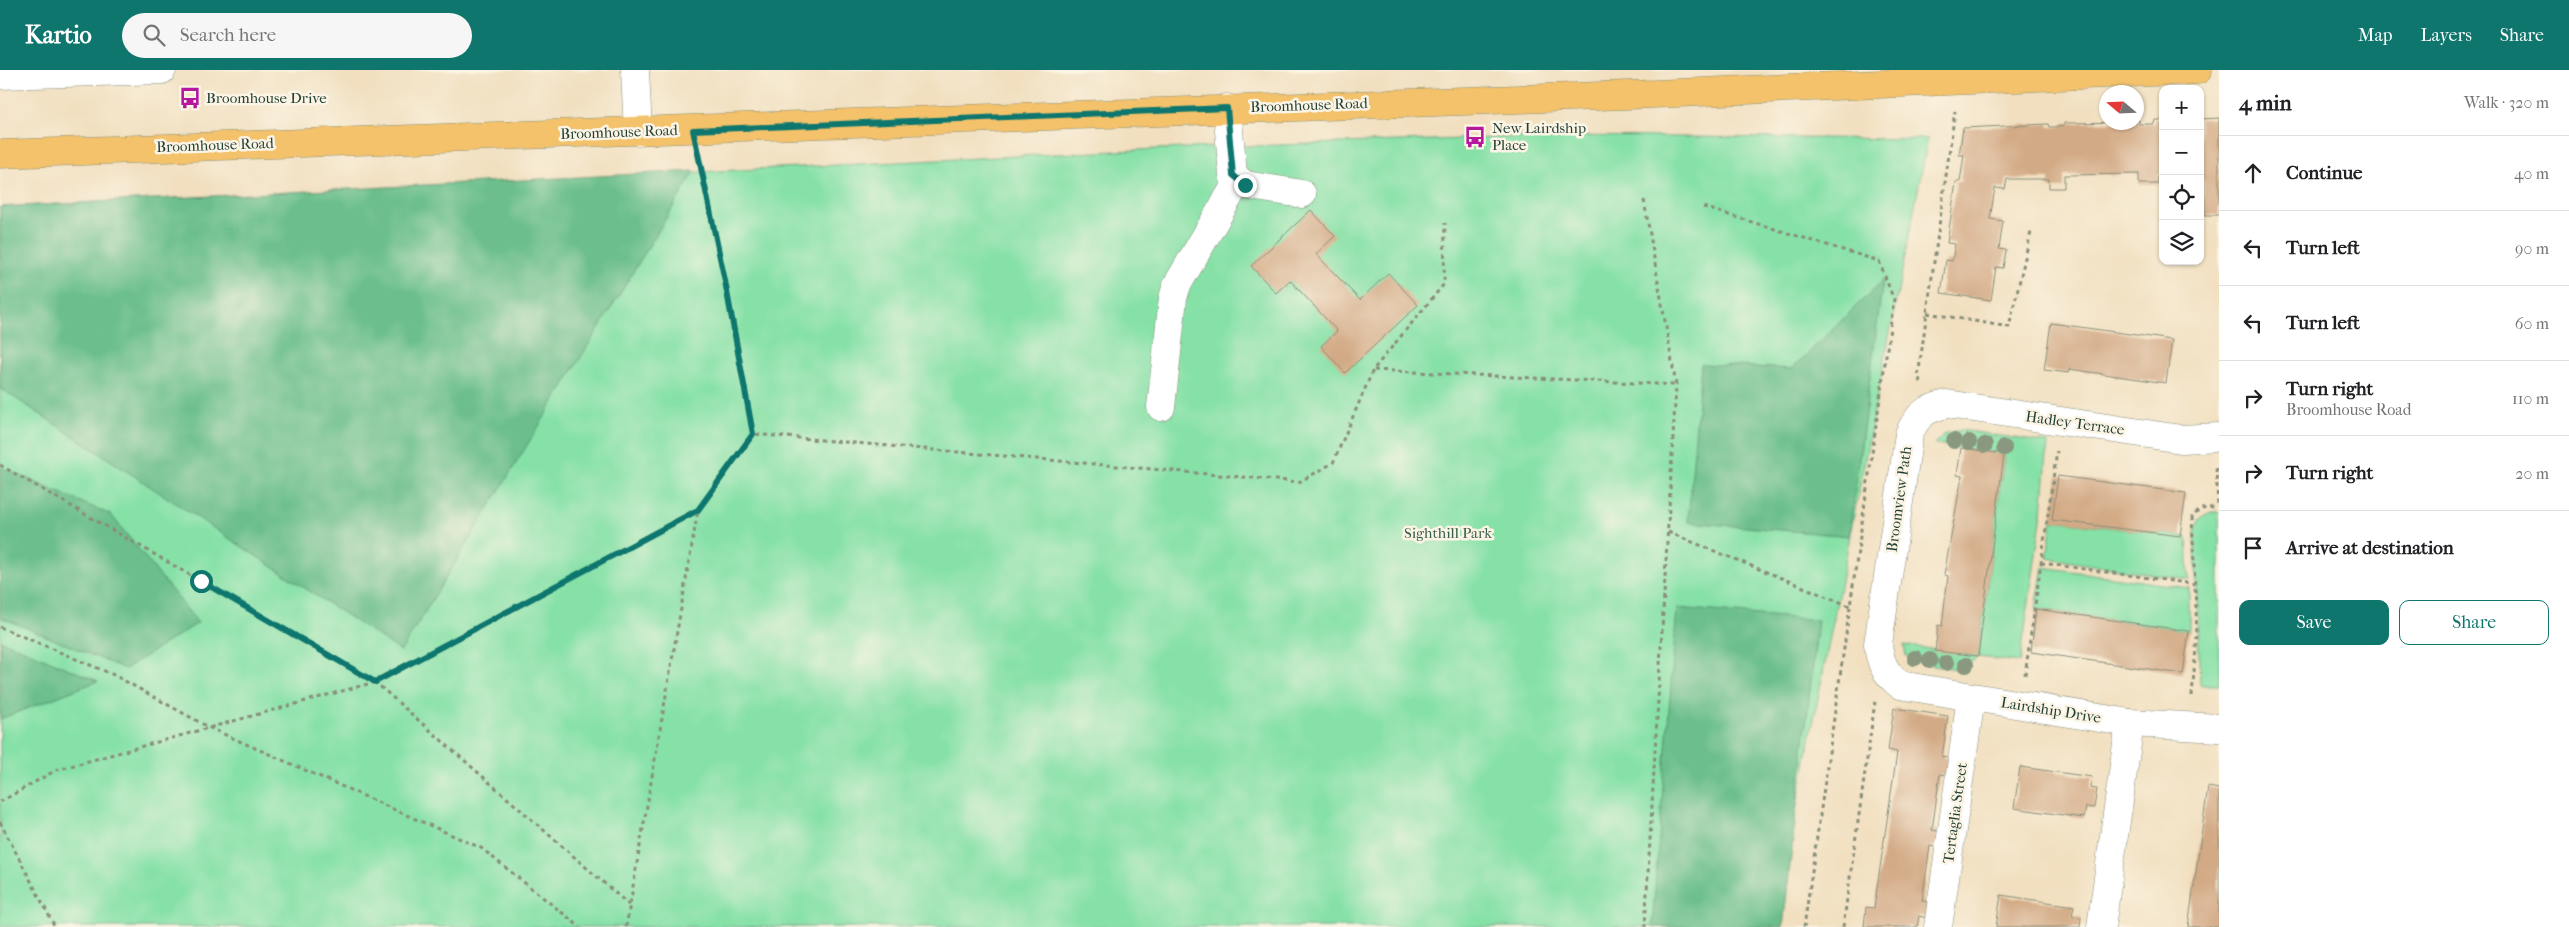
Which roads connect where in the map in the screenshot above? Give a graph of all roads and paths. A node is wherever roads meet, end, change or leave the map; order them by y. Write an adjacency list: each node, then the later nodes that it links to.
1 (162, 70): 4 (street)
2 (636, 70): 9 (street)
3 (2198, 70): 6 (main road, Broomhouse Road)
4 (0, 75)
5 (1887, 77): 6 (main road, Broomhouse Road); 7 (main road, Broomhouse Road)
6 (1959, 79): 17 (path)
7 (1227, 108): 8 (main road, Broomhouse Road); 11 (street)
8 (693, 130): 9 (main road, Broomhouse Road); 23 (path)
9 (638, 132): 10 (main road, Broomhouse Road)
10 (0, 154)
11 (1238, 181): 12 (street); 20 (street)
12 (1302, 194)
13 (1644, 200): 19 (path)
14 (1703, 206): 31 (path)
15 (1445, 222): 18 (path)
16 (2031, 232): 17 (path)
17 (1927, 313): 21 (path)
18 (1373, 370): 19 (path); 23 (path)
19 (1676, 385): 28 (path)
20 (1161, 408)
21 (1932, 408): 22 (street, Hadley Terrace); 33 (street, Broomview Path)
22 (2062, 420): 24 (street, Hadley Terrace); 29 (path)
23 (753, 434): 27 (path)
24 (2217, 438): 26 (path)
25 (0, 465): 34 (path)
26 (2219, 506): 30 (path)
27 (698, 510): 34 (path); 43 (path)
28 (1667, 532): 31 (path); 47 (path)
29 (2041, 563): 30 (path); 36 (path)
30 (2194, 584): 39 (path)
31 (1850, 606): 48 (path)
32 (0, 627): 38 (path)
33 (1888, 675): 35 (street, Lairdship Drive); 49 (path)
34 (375, 682): 38 (path); 43 (path)
35 (1971, 698): 36 (street, Lairdship Drive); 50 (street, Tertaglia Street)
36 (2020, 705): 37 (street, Lairdship Drive)
37 (2130, 723): 39 (street, Lairdship Drive); 51 (street)
38 (210, 728): 41 (path); 45 (path)
39 (2190, 728): 40 (street, Lairdship Drive)
40 (2219, 728)
41 (0, 802)
42 (0, 822): 44 (path)
43 (630, 905): 46 (path)
44 (55, 927)
45 (580, 927)
46 (626, 927)
47 (1644, 927)
48 (1804, 927)
49 (1843, 927)
50 (1938, 927)
51 (2102, 927)

